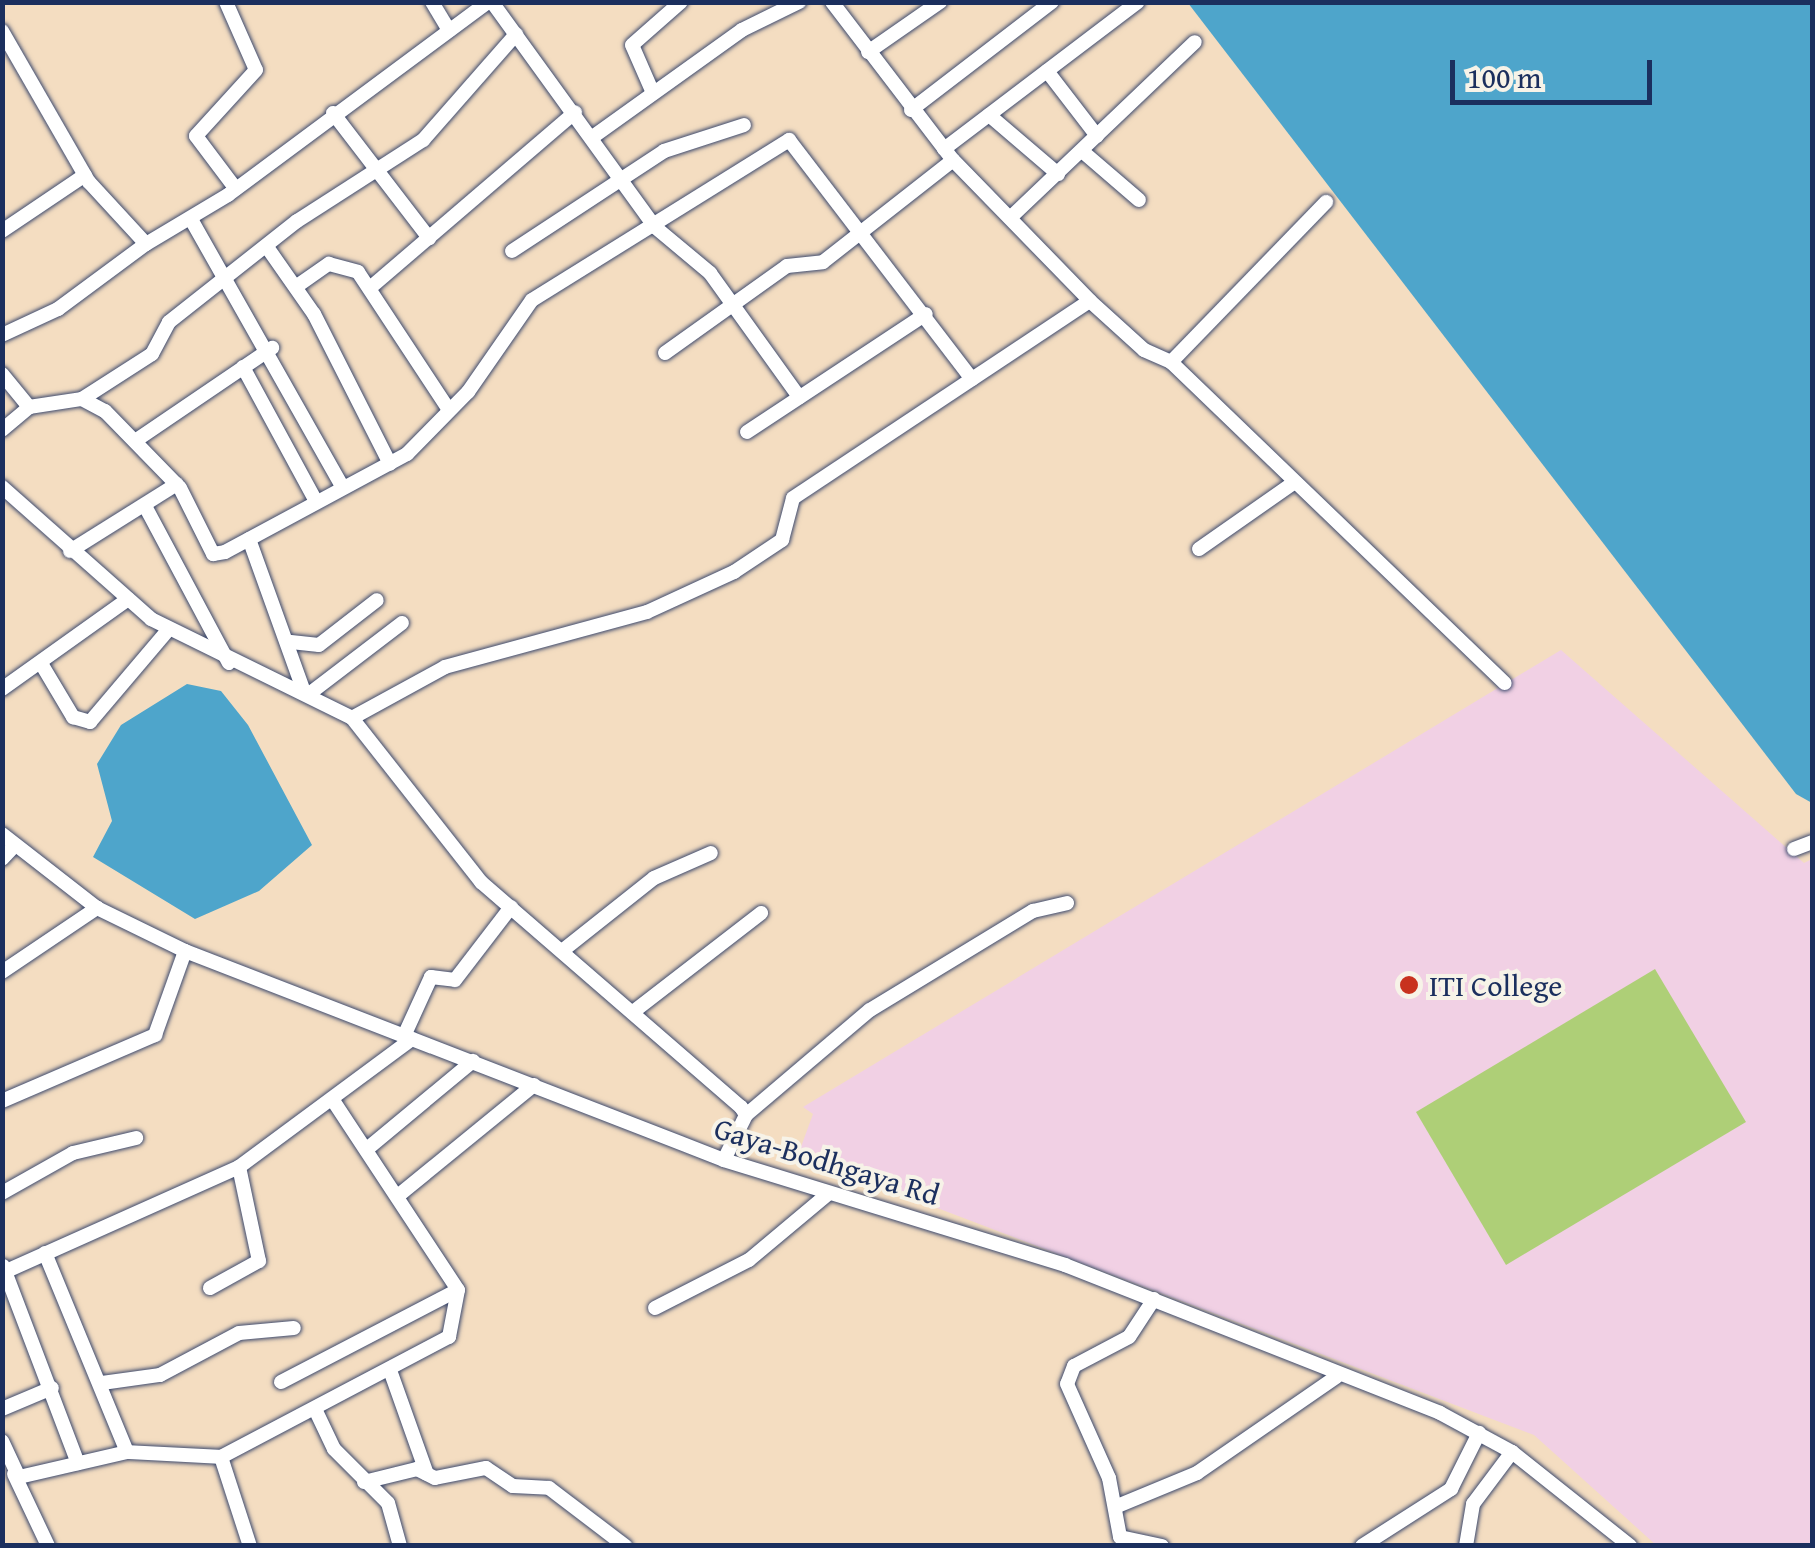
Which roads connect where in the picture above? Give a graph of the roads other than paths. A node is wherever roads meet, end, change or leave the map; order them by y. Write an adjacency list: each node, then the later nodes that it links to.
1 (226, 2): 31 (street)
2 (432, 2): 10 (street)
3 (490, 2): 10 (street); 12 (street)
4 (680, 2): 17 (street)
5 (799, 2): 17 (street)
6 (940, 2): 14 (street)
7 (1052, 2): 18 (street)
8 (1138, 2): 16 (street)
9 (833, 3): 14 (street)
10 (449, 30): 20 (street)
11 (2, 31): 15 (street)
12 (516, 34): 19 (street); 27 (street)
13 (1195, 42): 24 (street)
14 (868, 52): 18 (street)
15 (8, 56): 29 (street)
16 (1047, 71): 21 (street); 24 (street)
17 (654, 93): 23 (street)
18 (911, 110): 26 (street)
19 (575, 112): 23 (street); 39 (street)
20 (332, 113): 27 (street); 31 (street)
21 (989, 115): 26 (street); 28 (street)
22 (744, 125): 30 (street)
23 (594, 136): 30 (street)
24 (1097, 136): 25 (street)
25 (1082, 150): 28 (street); 32 (street)
26 (948, 155): 34 (street); 37 (street)
27 (380, 168): 39 (street); 41 (street)
28 (1058, 174): 34 (street)
29 (85, 175): 38 (street); 40 (street)
30 (624, 179): 36 (street); 42 (street)
31 (236, 189): 35 (street)
32 (1139, 200)
33 (1326, 202): 52 (street)
34 (1010, 218): 46 (street)
35 (192, 221): 40 (street); 43 (street)
36 (655, 227): 37 (street); 47 (street); 59 (street)
37 (865, 228): 47 (street); 48 (street)
38 (2, 231)
39 (429, 238): 45 (street)
40 (146, 244): 49 (street)
41 (267, 246): 43 (street); 44 (street)
42 (512, 251)
43 (229, 281): 50 (street); 56 (street)
44 (297, 286): 45 (street); 63 (street)
45 (370, 288): 59 (street)
46 (1090, 301): 52 (street); 55 (street)
47 (734, 306): 51 (street); 57 (street)
48 (926, 314): 55 (street); 57 (street)
49 (2, 335)
50 (272, 348): 53 (street); 66 (street)
51 (666, 353)
52 (1171, 362): 65 (street)
53 (243, 368): 62 (street); 68 (street)
54 (2, 374): 58 (street)
55 (972, 378): 83 (street)
56 (82, 398): 58 (street); 62 (street)
57 (800, 398): 61 (street)
58 (29, 407): 60 (street)
59 (450, 410): 63 (street)
60 (2, 430)
61 (747, 432)
62 (135, 441): 64 (street)
63 (390, 464): 66 (street)
64 (177, 484): 69 (street); 70 (street)
65 (1292, 484): 71 (street); 80 (street)
66 (342, 486): 68 (street)
67 (2, 487): 72 (street)
68 (314, 498): 70 (street)
69 (145, 506): 72 (street); 78 (street)
70 (248, 540): 77 (street)
71 (1200, 550)
72 (70, 551): 73 (street)
73 (128, 599): 76 (street); 79 (street)
74 (377, 600): 77 (street)
75 (402, 622): 82 (street)
76 (169, 629): 78 (street); 79 (street)
77 (291, 642): 82 (street)
78 (229, 663): 82 (street)
79 (42, 664): 81 (street)
80 (1505, 683)
81 (2, 690)
82 (306, 693): 83 (street)
83 (352, 718): 92 (street)
84 (2, 834): 86 (street, Gaya-Bodhgaya Rd)
85 (1812, 842): 87 (street)
86 (15, 846): 89 (street); 91 (street, Gaya-Bodhgaya Rd)
87 (1794, 849)
88 (711, 853): 95 (street)
89 (2, 858)
90 (1067, 902): 103 (street)
91 (97, 908): 94 (street, Gaya-Bodhgaya Rd); 96 (street)
92 (511, 908): 95 (street); 98 (street)
93 (761, 913): 97 (street)
94 (185, 951): 98 (street, Gaya-Bodhgaya Rd); 101 (street)
95 (562, 952): 97 (street)
96 (2, 972)
97 (632, 1012): 103 (street)
98 (408, 1037): 99 (street, Gaya-Bodhgaya Rd); 102 (street)
99 (473, 1061): 100 (street, Gaya-Bodhgaya Rd); 105 (street)
100 (534, 1085): 106 (street, Gaya-Bodhgaya Rd); 110 (street)
101 (2, 1101)
102 (334, 1102): 105 (street); 107 (street)
103 (746, 1115): 106 (street)
104 (136, 1138): 108 (street)
105 (367, 1149): 110 (street)
106 (724, 1160): 109 (street, Gaya-Bodhgaya Rd)
107 (239, 1167): 111 (street); 113 (street)
108 (2, 1193)
109 (828, 1194): 116 (street, Gaya-Bodhgaya Rd); 117 (street)
110 (398, 1195): 114 (street)
111 (45, 1254): 112 (street); 121 (street)
112 (4, 1270): 115 (street)
113 (210, 1288)
114 (458, 1290): 119 (street); 122 (street)
115 (9, 1297): 123 (street)
116 (1154, 1299): 120 (street, Gaya-Bodhgaya Rd); 135 (street)
117 (655, 1308)
118 (294, 1328): 121 (street)
119 (391, 1373): 125 (street); 133 (street)
120 (1336, 1377): 126 (street, Gaya-Bodhgaya Rd); 135 (street)
121 (102, 1382): 128 (street)
122 (281, 1382)
123 (52, 1388): 124 (street); 131 (street)
124 (2, 1409)
125 (314, 1409): 130 (street); 134 (street)
126 (1479, 1433): 129 (street, Gaya-Bodhgaya Rd); 142 (street)
127 (2, 1441): 132 (street)
128 (127, 1452): 130 (street); 131 (street)
129 (1512, 1452): 143 (street); 144 (street, Gaya-Bodhgaya Rd)
130 (222, 1457): 138 (street)
131 (78, 1463): 132 (street)
132 (14, 1472): 137 (street)
133 (427, 1474): 134 (street); 140 (street)
134 (364, 1482): 139 (street)
135 (1115, 1507): 136 (street)
136 (1129, 1545): 141 (street)
137 (48, 1546)
138 (250, 1546)
139 (400, 1546)
140 (624, 1546)
141 (1162, 1546)
142 (1362, 1546)
143 (1466, 1546)
144 (1630, 1546)

